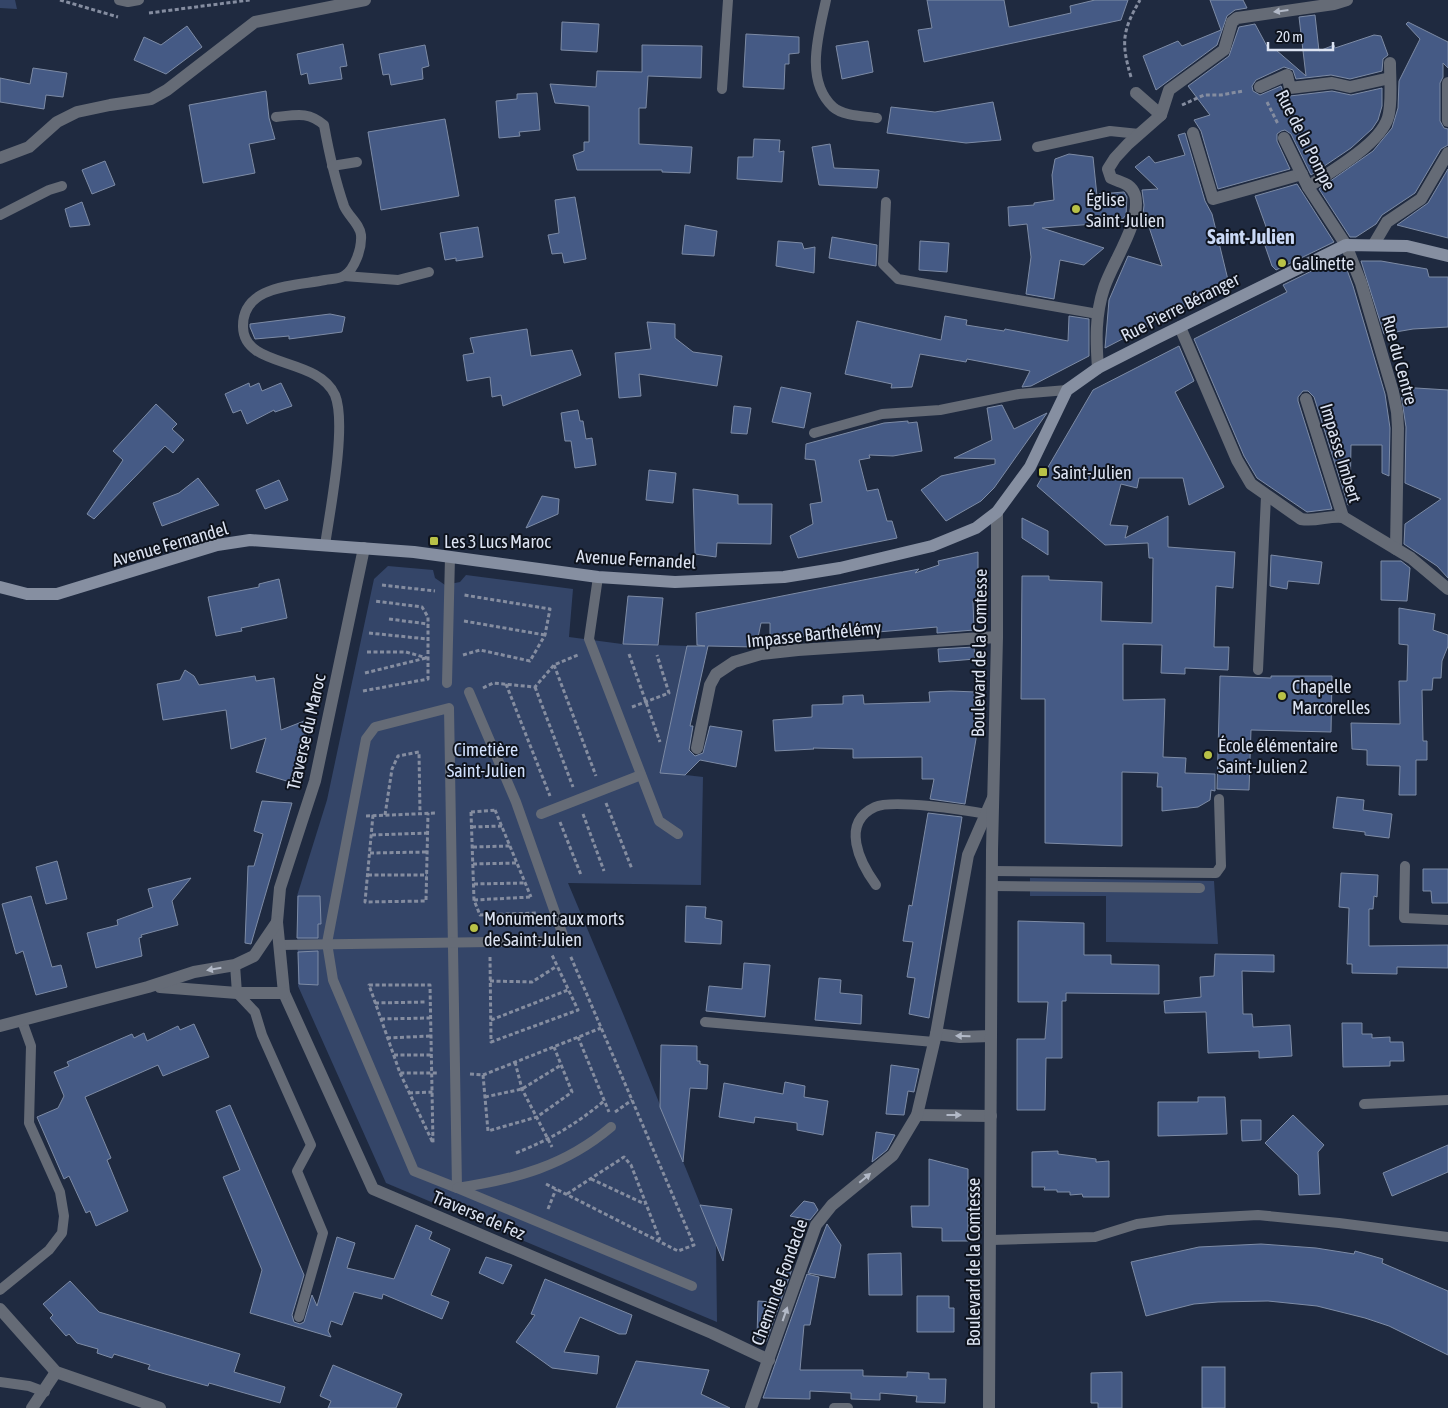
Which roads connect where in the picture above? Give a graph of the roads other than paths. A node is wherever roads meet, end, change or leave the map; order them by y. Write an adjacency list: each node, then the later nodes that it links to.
1 (119, 0): 2 (lane)
2 (139, 0)
3 (366, 0): 22 (street)
4 (728, 0): 11 (lane)
5 (826, 0): 15 (lane)
6 (1347, 0): 13 (street, one-way to 13)
7 (1390, 63): 8 (street)
8 (1390, 78): 10 (street); 27 (street)
9 (1448, 83): 16 (street)
10 (1260, 87)
11 (722, 89)
12 (1136, 93): 13 (street)
13 (1161, 115): 18 (street)
14 (276, 117): 24 (lane)
15 (877, 118)
16 (1448, 121)
17 (1193, 133): 25 (street)
18 (1139, 134): 20 (lane); 35 (street)
19 (1284, 138): 25 (street, Rue de la Pompe)
20 (1037, 147)
21 (1448, 153): 30 (street)
22 (0, 158)
23 (358, 162): 24 (lane)
24 (332, 166): 34 (lane)
25 (1302, 174): 27 (street, Rue de la Pompe)
26 (62, 186): 29 (lane)
27 (1308, 187): 31 (street, Rue de la Pompe)
28 (886, 202): 35 (lane)
29 (0, 215)
30 (1374, 244): 31 (main road, Rue Pierre Béranger); 32 (main road, Rue Pierre Béranger)
31 (1346, 245): 36 (main road, Rue Pierre Béranger); 46 (street, Rue du Centre)
32 (1448, 256)
33 (429, 272): 34 (lane)
34 (344, 276): 44 (lane)
35 (1098, 314): 37 (street)
36 (1180, 327): 37 (main road, Rue Pierre Béranger); 41 (street)
37 (1098, 368): 38 (main road, Rue Pierre Béranger)
38 (1067, 390): 40 (lane); 42 (main road, Rue Pierre Béranger)
39 (1306, 399): 43 (street, Impasse Imbert)
40 (814, 433)
41 (1266, 496): 43 (street); 52 (lane)
42 (997, 512): 48 (main road, Avenue Fernandel); 51 (street, Boulevard de la Comtesse)
43 (1343, 517): 46 (street)
44 (325, 545): 45 (main road, Avenue Fernandel); 49 (main road, Avenue Fernandel)
45 (364, 548): 47 (main road, Avenue Fernandel); 68 (street, Traverse du Maroc)
46 (1396, 548): 50 (street)
47 (450, 557): 48 (main road, Avenue Fernandel); 53 (lane)
48 (598, 577): 56 (lane)
49 (0, 587)
50 (1448, 589)
51 (998, 638): 55 (street, Impasse Barthélémy); 57 (street, Boulevard de la Comtesse)
52 (1258, 670)
53 (447, 684)
54 (469, 692): 69 (lane)
55 (697, 748)
56 (641, 775): 59 (lane); 61 (lane)
57 (994, 795): 60 (street, Boulevard de la Comtesse); 63 (street, Boulevard de la Comtesse)
58 (1219, 799): 63 (lane)
59 (541, 814)
60 (986, 814): 64 (lane); 80 (street, Boulevard de la Comtesse)
61 (678, 834)
62 (1405, 866): 67 (lane)
63 (992, 870): 65 (street, Boulevard de la Comtesse)
64 (876, 886)
65 (991, 886): 66 (lane); 79 (street, Boulevard de la Comtesse)
66 (1200, 888)
67 (1448, 920)
68 (277, 922): 71 (street, Traverse du Maroc); 72 (street, Traverse du Maroc)
69 (452, 941): 70 (lane); 70 (lane); 86 (lane)
70 (327, 943): 71 (lane); 86 (lane)
71 (279, 945): 75 (street, Traverse du Maroc)
72 (235, 964): 73 (street, Traverse du Maroc, one-way to 73); 74 (lane)
73 (148, 987): 74 (street, Traverse du Maroc); 76 (street, Traverse du Maroc)
74 (237, 993): 75 (street, Traverse du Maroc); 92 (lane)
75 (284, 993): 93 (street, Traverse de Fez)
76 (22, 1021): 78 (street, Traverse du Maroc); 90 (lane)
77 (705, 1022): 80 (lane)
78 (0, 1026)
79 (991, 1036): 80 (street, one-way to 80); 84 (street, Boulevard de la Comtesse)
80 (935, 1038): 83 (street, Boulevard de la Comtesse)
81 (1448, 1100): 82 (lane)
82 (1364, 1104)
83 (918, 1115): 84 (street, one-way to 84); 93 (street, Chemin de Fondacle, one-way to 83)
84 (991, 1116): 88 (street, Boulevard de la Comtesse)
85 (611, 1128): 86 (lane)
86 (457, 1188): 89 (lane)
87 (1448, 1237): 88 (lane)
88 (992, 1240): 102 (street, Boulevard de la Comtesse)
89 (692, 1286)
90 (0, 1290)
91 (0, 1309): 94 (street)
92 (299, 1317)
93 (769, 1360): 99 (street, Chemin de Fondacle)
94 (56, 1372): 96 (street); 98 (street)
95 (0, 1382): 96 (lane)
96 (45, 1392): 97 (street)
97 (32, 1408)
98 (160, 1408)
99 (751, 1408)
100 (834, 1408): 101 (lane)
101 (848, 1408)
102 (989, 1408)

